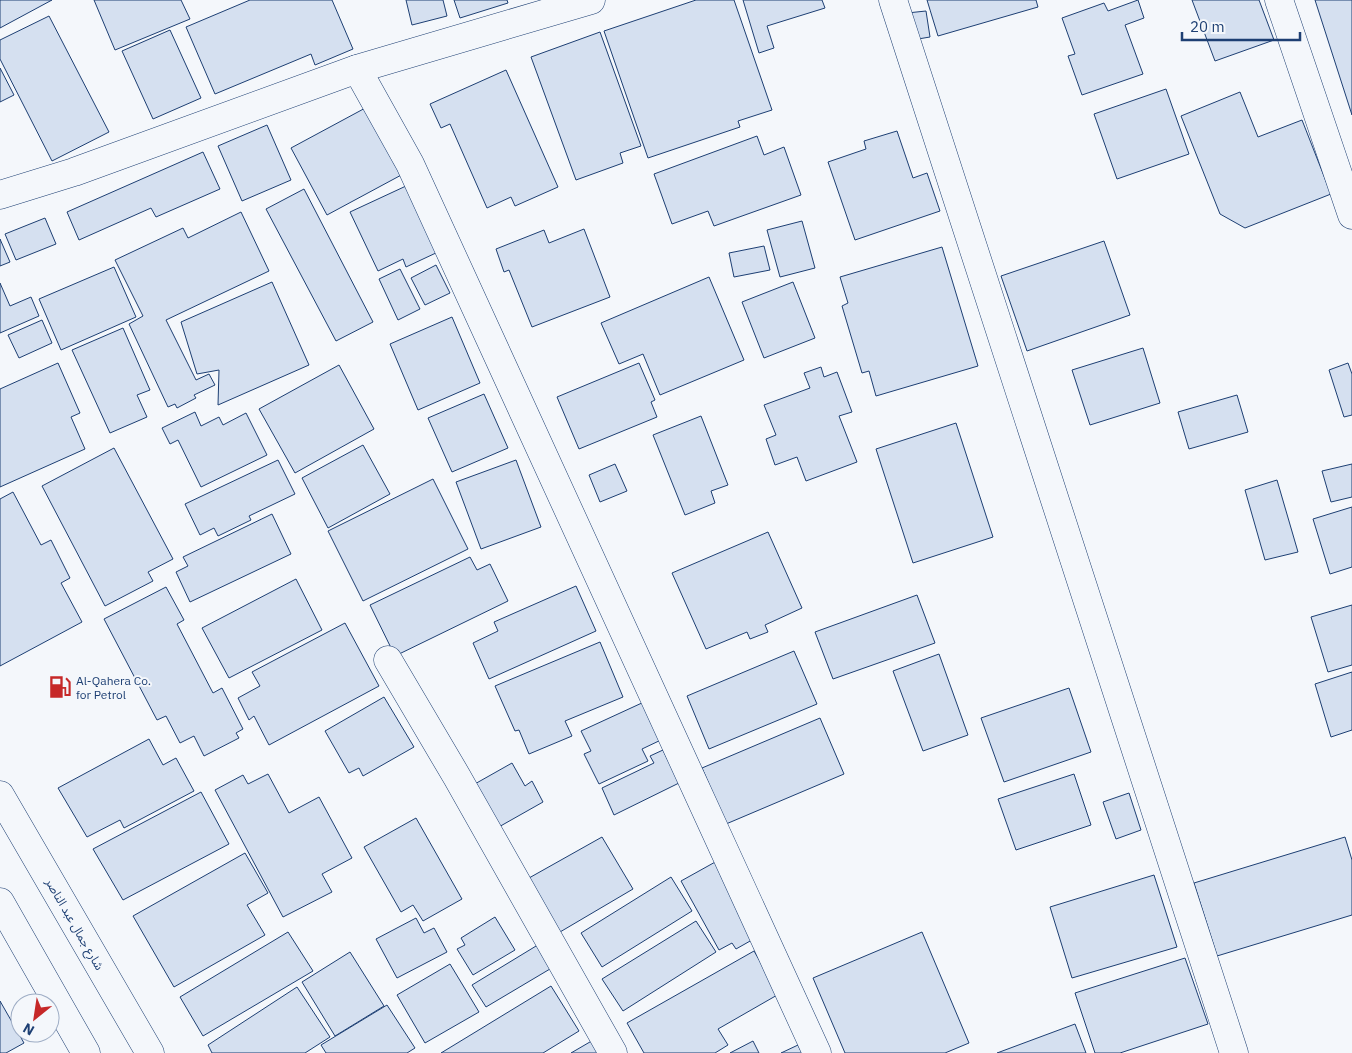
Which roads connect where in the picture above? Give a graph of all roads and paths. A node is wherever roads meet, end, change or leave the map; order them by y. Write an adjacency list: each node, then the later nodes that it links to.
1 (893, 0): 14 (street)
2 (1279, 0): 6 (street)
3 (583, 1): 4 (street)
4 (357, 68): 5 (street); 13 (street)
5 (0, 195)
6 (1352, 215)
7 (388, 660): 12 (street)
8 (0, 795): 11 (street, شارع جمال عبد الناصر)
9 (0, 902): 10 (street)
10 (86, 1053)
11 (150, 1053)
12 (613, 1053)
13 (817, 1053)
14 (1234, 1053)

